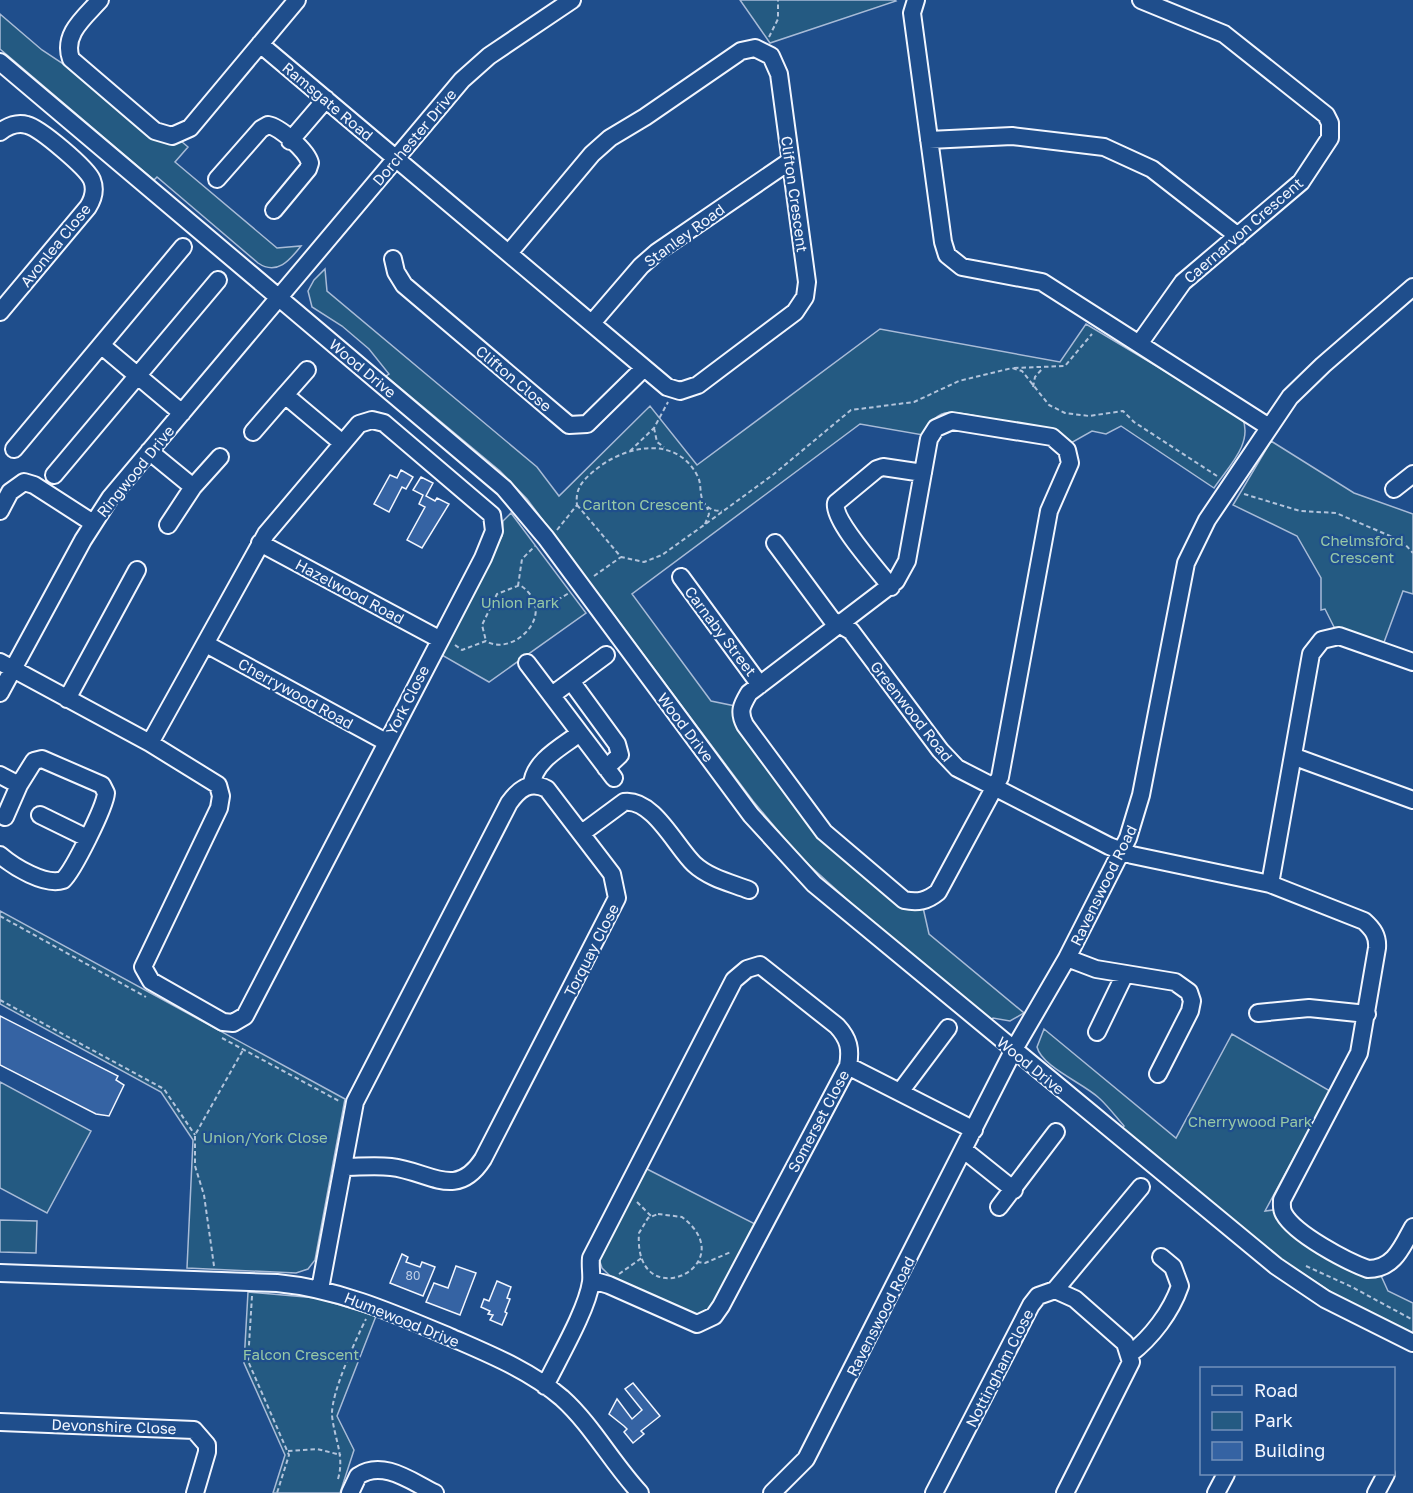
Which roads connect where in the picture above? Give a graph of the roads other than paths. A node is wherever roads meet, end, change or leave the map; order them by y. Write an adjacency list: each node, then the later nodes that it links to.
1 (100, 0): 6 (street)
2 (297, 0): 6 (street)
3 (572, 0): 12 (street, Dorchester Drive)
4 (916, 0): 10 (street)
5 (1141, 0): 16 (street, Caernarvon Crescent)
6 (260, 44): 8 (street, Ramsgate Road)
7 (0, 62): 22 (street, Wood Drive)
8 (326, 99): 11 (street); 12 (street, Ramsgate Road)
9 (0, 132): 23 (street, Avonlea Close)
10 (929, 140): 16 (street); 25 (street)
11 (290, 141): 14 (street); 15 (street)
12 (396, 158): 18 (street); 22 (street, Dorchester Drive)
13 (790, 161): 18 (street, Clifton Crescent); 24 (street, Stanley Road); 27 (street, Clifton Crescent)
14 (217, 179)
15 (274, 210)
16 (1238, 236): 25 (street, Caernarvon Crescent)
17 (183, 247): 26 (street)
18 (509, 253): 24 (street)
19 (393, 260): 27 (street, Clifton Close)
20 (218, 280): 29 (street)
21 (1413, 287): 32 (street, Ravenswood Road)
22 (279, 298): 31 (street, Ringwood Drive); 86 (street, Wood Drive)
23 (0, 312)
24 (592, 322): 27 (street)
25 (1139, 344): 32 (street)
26 (101, 345): 29 (street); 35 (street)
27 (644, 368)
28 (307, 370): 30 (street)
29 (138, 376): 31 (street); 40 (street)
30 (285, 395): 33 (street); 34 (street)
31 (182, 413): 36 (street, Ringwood Drive)
32 (1269, 427): 76 (street, Ravenswood Road)
33 (253, 432)
34 (341, 442): 46 (street, York Close); 52 (street, York Close)
35 (14, 450)
36 (149, 451): 41 (street); 44 (street, Ringwood Drive)
37 (220, 457): 41 (street)
38 (923, 473): 50 (street); 50 (street); 70 (street)
39 (1413, 474): 42 (street)
40 (54, 475)
41 (193, 487): 45 (street)
42 (1394, 489)
43 (0, 511): 44 (street)
44 (93, 523): 57 (street, Ringwood Drive)
45 (168, 525)
46 (260, 543): 52 (street, Hazelwood Road); 53 (street, York Close)
47 (775, 543): 51 (street, Greenwood Road)
48 (137, 570): 62 (street)
49 (681, 577): 59 (street, Carnaby Street)
50 (891, 587): 51 (street)
51 (841, 625): 59 (street); 70 (street, Greenwood Road)
52 (439, 639): 64 (street, York Close)
53 (206, 644): 64 (street, Cherrywood Road); 65 (street, York Close)
54 (606, 655): 58 (street)
55 (1413, 662): 66 (street)
56 (527, 663): 61 (street)
57 (6, 666): 60 (street, Ringwood Drive); 62 (street)
58 (571, 681): 61 (street); 63 (street)
59 (760, 685): 70 (street)
60 (0, 693)
61 (552, 695): 63 (street)
62 (68, 699): 65 (street)
63 (580, 732): 69 (street)
64 (386, 742): 65 (street, York Close)
65 (150, 743)
66 (1295, 757): 71 (street); 78 (street)
67 (0, 775): 68 (street)
68 (19, 785): 73 (street); 75 (street)
69 (532, 785): 74 (street, Torquay Close); 93 (street)
70 (993, 787): 76 (street, Greenwood Road)
71 (1413, 800)
72 (40, 815): 75 (street)
73 (2, 821)
74 (582, 833): 79 (street); 93 (street, Torquay Close)
75 (87, 838): 77 (street)
76 (1121, 850): 78 (street, Greenwood Road); 80 (street, Ravenswood Road)
77 (0, 855)
78 (1270, 884): 83 (street, Greenwood Road)
79 (749, 890)
80 (1067, 958): 81 (street); 86 (street, Ravenswood Road)
81 (1125, 974): 85 (street); 88 (street)
82 (1258, 1013): 83 (street)
83 (1367, 1014): 97 (street)
84 (948, 1028): 89 (street)
85 (1097, 1032)
86 (1013, 1051): 90 (street, Ravenswood Road); 103 (street, Wood Drive)
87 (848, 1066): 89 (street); 100 (street, Somerset Close); 100 (street, Somerset Close)
88 (1158, 1074)
89 (900, 1092): 90 (street)
90 (974, 1130): 92 (street, Ravenswood Road)
91 (1056, 1132): 95 (street)
92 (964, 1150): 95 (street); 113 (street, Ravenswood Road)
93 (343, 1167): 101 (street)
94 (1142, 1187): 102 (street, Nottingham Close)
95 (1014, 1190): 96 (street)
96 (999, 1207)
97 (1413, 1227)
98 (1161, 1257): 104 (street)
99 (0, 1273): 101 (street, Humewood Drive)
100 (592, 1280): 105 (street, Somerset Close)
101 (320, 1289): 105 (street, Humewood Drive)
102 (1055, 1290): 104 (street); 114 (street, Nottingham Close)
103 (1413, 1343)
104 (1131, 1354): 115 (street)
105 (545, 1386): 110 (street, Humewood Drive)
106 (0, 1422): 111 (street, Devonshire Close)
107 (1225, 1475): 116 (street)
108 (1385, 1475): 117 (street)
109 (343, 1489): 112 (street)
110 (639, 1492)
111 (195, 1493)
112 (435, 1493)
113 (772, 1493)
114 (934, 1493)
115 (1065, 1493)
116 (1216, 1493)
117 (1376, 1493)

